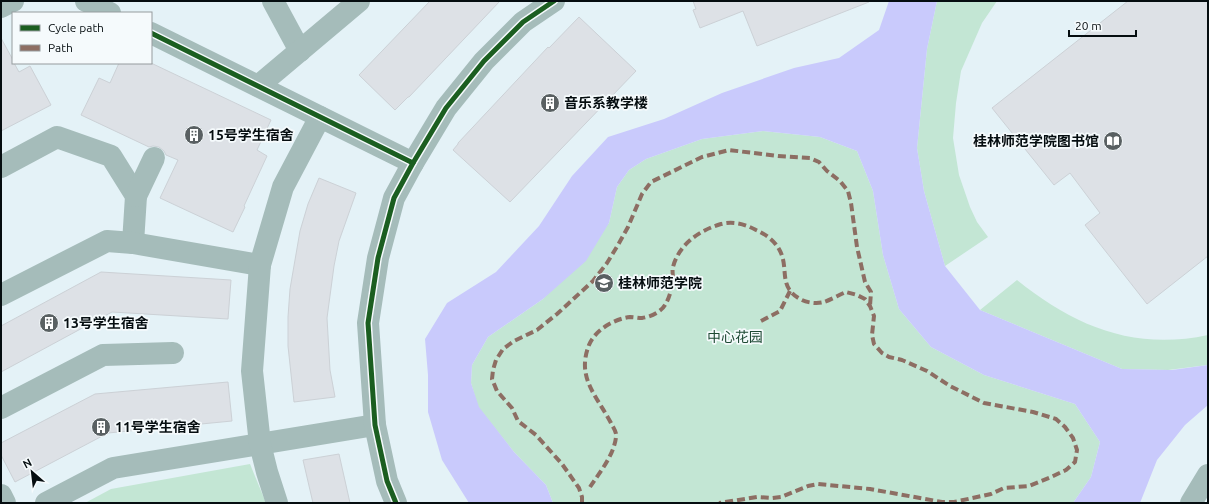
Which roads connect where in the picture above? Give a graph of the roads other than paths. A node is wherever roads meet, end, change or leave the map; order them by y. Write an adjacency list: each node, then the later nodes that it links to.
1 (13, 1): 6 (street)
2 (86, 1): 7 (street)
3 (273, 1): 9 (street)
4 (359, 1): 9 (street)
5 (554, 1): 13 (street)
6 (1, 7)
7 (108, 12)
8 (152, 33): 10 (street)
9 (300, 51): 10 (street)
10 (258, 86): 11 (street)
11 (320, 117): 13 (street); 17 (street)
12 (154, 158): 15 (street)
13 (413, 163): 21 (street)
14 (1, 167): 15 (street)
15 (136, 196): 16 (street)
16 (133, 243): 17 (street); 18 (street)
17 (260, 266): 22 (street)
18 (1, 294)
19 (173, 352): 20 (street)
20 (1, 408)
21 (374, 425): 22 (street); 28 (street)
22 (260, 444): 26 (street); 27 (street)
23 (1208, 474): 29 (street)
24 (1, 495): 25 (street)
25 (5, 503)
26 (46, 503)
27 (277, 503)
28 (396, 503)
29 (1191, 503)

